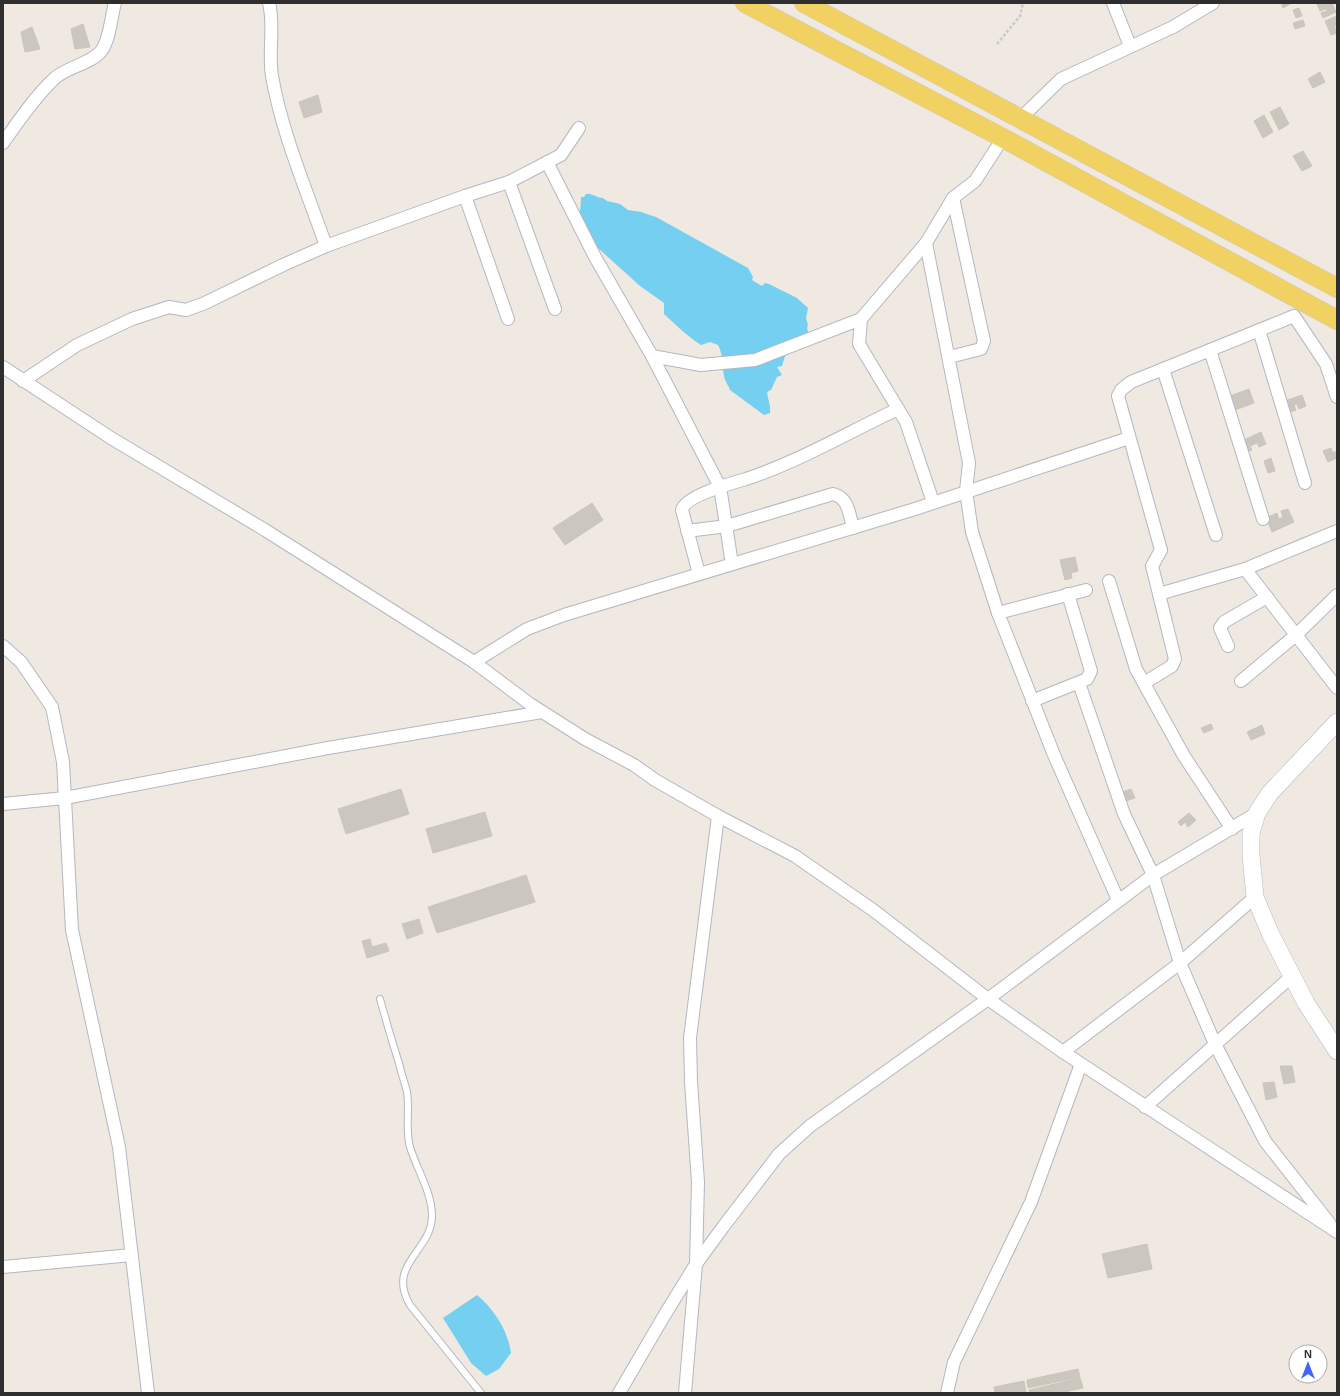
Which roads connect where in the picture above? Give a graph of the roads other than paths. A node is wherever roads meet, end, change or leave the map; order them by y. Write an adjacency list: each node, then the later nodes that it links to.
1 (115, 3): 11 (street)
2 (269, 3): 17 (street)
3 (745, 3): 10 (main road)
4 (804, 3): 8 (main road)
5 (1113, 3): 7 (street)
6 (1213, 3): 7 (street)
7 (1130, 46): 8 (street)
8 (1020, 119): 18 (main road)
9 (579, 128): 12 (street)
10 (1003, 138): 15 (street); 22 (main road)
11 (3, 143)
12 (547, 162): 13 (street); 25 (street)
13 (509, 182): 14 (street); 19 (street)
14 (465, 196): 17 (street); 20 (street)
15 (954, 198): 16 (street); 26 (street)
16 (926, 243): 21 (street); 26 (street)
17 (326, 246): 29 (street)
18 (1337, 288)
19 (555, 309)
20 (508, 320)
21 (861, 320): 25 (street); 31 (street)
22 (1337, 320)
23 (1259, 330): 24 (street); 30 (street); 33 (street)
24 (1210, 350): 28 (street); 37 (street)
25 (652, 356): 34 (street)
26 (948, 357): 35 (street)
27 (3, 367): 29 (street)
28 (1163, 369): 32 (street); 42 (street)
29 (23, 381): 56 (street)
30 (1337, 397)
31 (898, 409): 34 (street); 36 (street)
32 (1129, 438): 35 (street); 49 (street)
33 (1305, 483)
34 (720, 487): 38 (street); 40 (street)
35 (966, 491): 36 (street); 52 (street)
36 (934, 502): 39 (street)
37 (1263, 519)
38 (727, 526): 39 (street); 40 (street); 43 (street)
39 (853, 528): 43 (street)
40 (687, 531): 45 (street)
41 (1337, 531): 44 (street)
42 (1216, 535)
43 (732, 564): 45 (street)
44 (1245, 569): 49 (street); 51 (street)
45 (699, 574): 56 (street)
46 (1109, 581): 59 (street)
47 (1086, 590): 48 (street)
48 (1068, 594): 52 (street); 58 (street)
49 (1159, 594): 59 (street)
50 (1337, 595): 53 (street)
51 (1267, 597): 53 (street); 55 (street)
52 (998, 613): 61 (street)
53 (1296, 635): 57 (street); 60 (street)
54 (3, 646): 64 (street)
55 (1228, 646)
56 (474, 662): 62 (street)
57 (1241, 681)
58 (1079, 683): 61 (street); 69 (street)
59 (1144, 683): 68 (street)
60 (1337, 688)
61 (1032, 701): 71 (street)
62 (542, 712): 64 (street); 67 (street)
63 (1337, 722): 66 (street)
64 (65, 798): 65 (street); 82 (street)
65 (3, 804)
66 (1257, 813): 68 (street); 70 (street)
67 (718, 816): 75 (street); 83 (street)
68 (1232, 829): 69 (street)
69 (1153, 875): 71 (street); 72 (street)
70 (1255, 897): 72 (street); 73 (street)
71 (1118, 900): 75 (street)
72 (1180, 963): 76 (street); 78 (street)
73 (1292, 976): 76 (street); 77 (street)
74 (380, 999): 86 (lane)
75 (988, 999): 78 (street); 83 (street)
76 (1215, 1044): 80 (street); 81 (street)
77 (1337, 1051)
78 (1063, 1052): 79 (street)
79 (1081, 1064): 80 (street); 89 (street)
80 (1145, 1107): 81 (street)
81 (1337, 1232)
82 (132, 1255): 84 (street); 85 (street)
83 (696, 1264): 87 (street); 88 (street)
84 (3, 1267)
85 (148, 1393)
86 (481, 1393)
87 (619, 1393)
88 (685, 1393)
89 (947, 1393)

